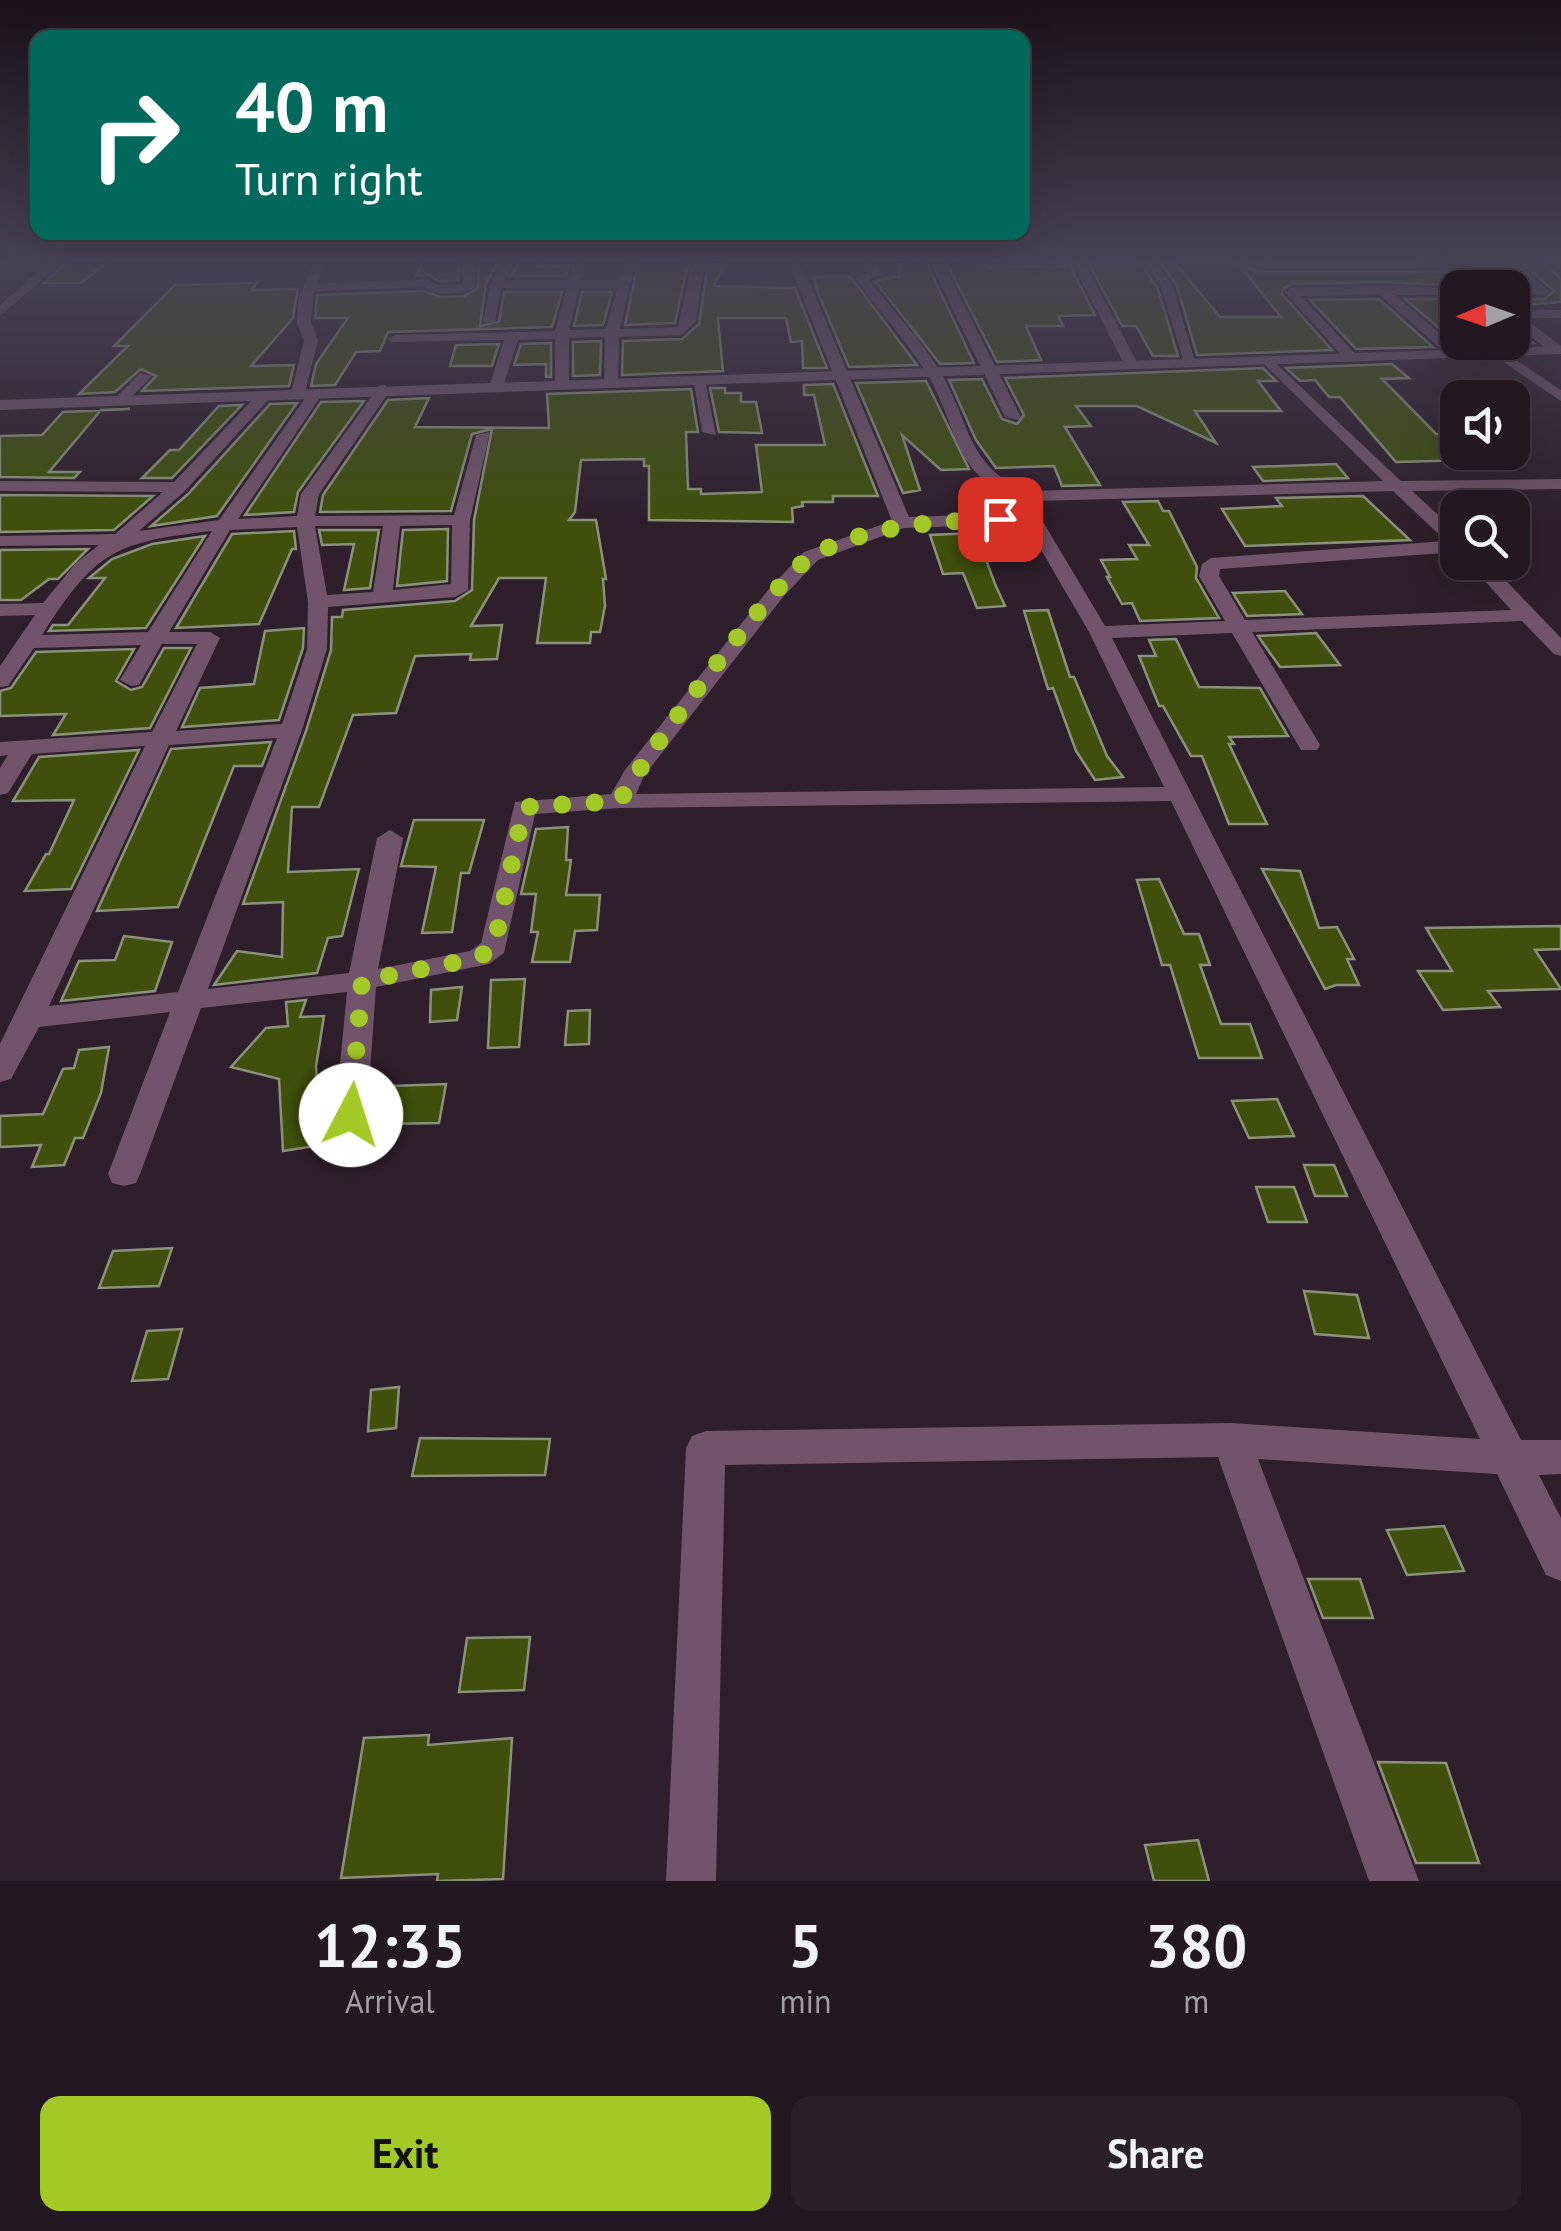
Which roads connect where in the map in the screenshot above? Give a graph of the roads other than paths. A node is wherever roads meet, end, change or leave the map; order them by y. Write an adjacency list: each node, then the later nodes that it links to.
1 (311, 346): 28 (street)
2 (509, 346): 26 (street)
3 (562, 346): 25 (street)
4 (612, 346): 24 (street)
5 (827, 346): 21 (street)
6 (913, 346): 20 (street)
7 (978, 346): 19 (street)
8 (1122, 346): 18 (street)
9 (1185, 346): 17 (street)
10 (1340, 346): 14 (street)
11 (1559, 350): 12 (street)
12 (1530, 351)
13 (1440, 354): 14 (street)
14 (1350, 357): 15 (street)
15 (1268, 360): 17 (street); 38 (street)
16 (1509, 360): 30 (street)
17 (1190, 362): 18 (street)
18 (1131, 364): 19 (street)
19 (990, 370): 20 (street); 33 (street)
20 (933, 372): 21 (street); 40 (street)
21 (839, 375): 23 (street); 44 (street)
22 (145, 376): 31 (street)
23 (698, 380): 24 (street); 34 (street)
24 (611, 383): 25 (street)
25 (562, 384): 26 (street)
26 (496, 386): 27 (street)
27 (384, 389): 28 (street); 42 (street)
28 (307, 393): 29 (street); 45 (street)
29 (266, 395): 31 (street); 39 (street)
30 (1561, 397)
31 (120, 400): 32 (street)
32 (0, 405)
33 (1013, 417)
34 (710, 432)
35 (484, 435): 41 (street)
36 (1561, 484): 38 (street)
37 (0, 486): 39 (street)
38 (1396, 486): 40 (street); 46 (street)
39 (180, 487): 47 (street)
40 (1029, 507): 44 (street); 57 (street)
41 (460, 520): 43 (street); 51 (street)
42 (304, 522): 43 (street); 45 (street); 52 (street)
43 (392, 522): 51 (street)
44 (902, 523): 69 (street)
45 (225, 524): 47 (street); 58 (street)
46 (1440, 528)
47 (120, 539): 48 (street); 53 (street)
48 (0, 541)
49 (1440, 546): 56 (street)
50 (1495, 580): 55 (street)
51 (382, 600): 52 (street)
52 (318, 602): 63 (street)
53 (50, 608): 54 (street); 59 (street)
54 (0, 610)
55 (1528, 614): 56 (street); 60 (street)
56 (1238, 626): 57 (street); 65 (street)
57 (1099, 632): 68 (street)
58 (154, 638): 59 (street); 61 (street); 64 (street)
59 (32, 642): 62 (street)
60 (1561, 650)
61 (131, 680)
62 (0, 681)
63 (291, 730): 64 (street); 72 (street)
64 (157, 740): 66 (street); 73 (street)
65 (1309, 745)
66 (11, 749): 67 (street)
67 (0, 788)
68 (1180, 794): 69 (street); 79 (street)
69 (620, 801): 71 (street)
70 (390, 838): 71 (street)
71 (362, 981): 72 (street); 75 (street)
72 (188, 1004): 73 (street); 76 (street)
73 (30, 1018): 74 (street)
74 (0, 1072)
75 (351, 1115)
76 (124, 1174)
77 (1230, 1440): 79 (street); 81 (street); 82 (street)
78 (1561, 1457): 79 (street)
79 (1512, 1458): 80 (street)
80 (1561, 1561)
81 (691, 1881)
82 (1394, 1881)

